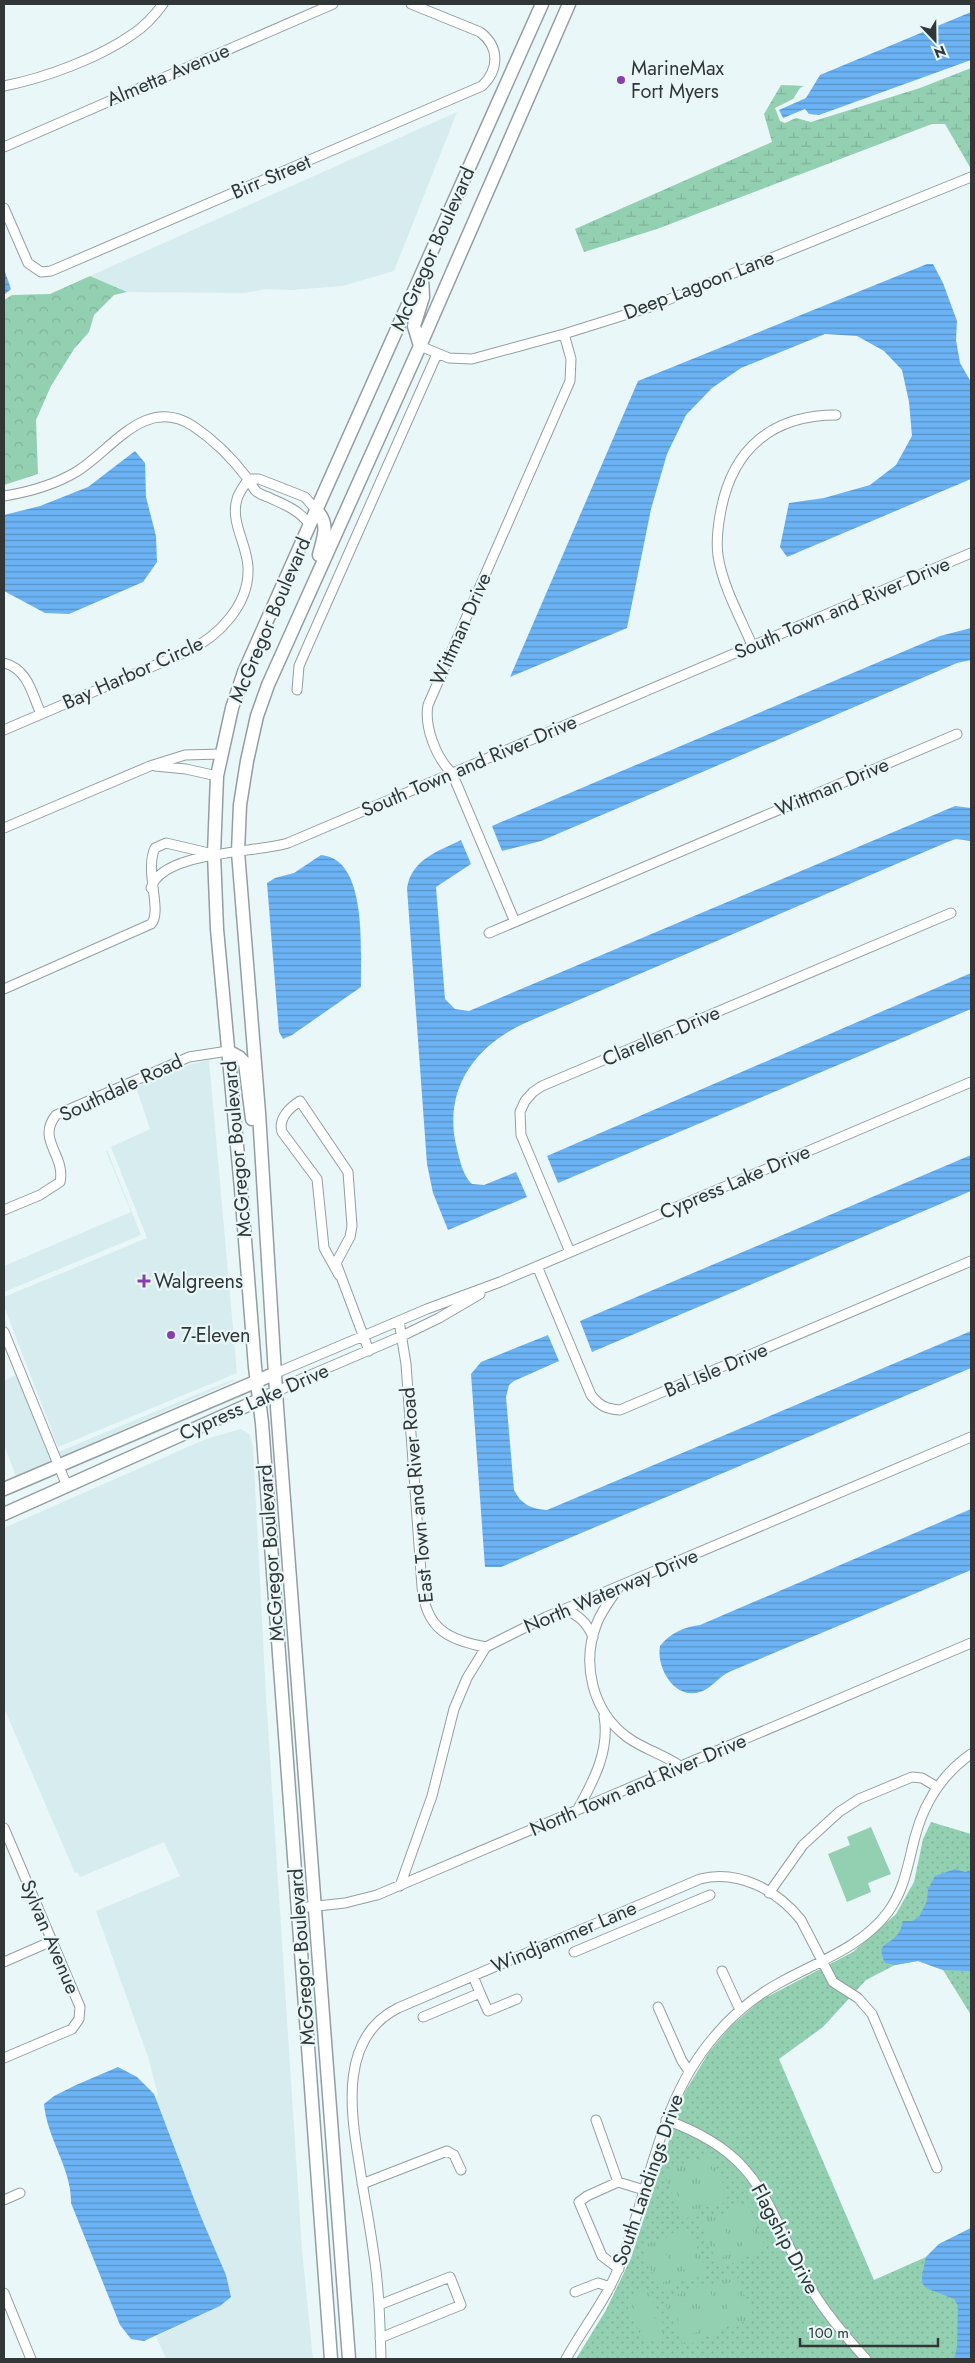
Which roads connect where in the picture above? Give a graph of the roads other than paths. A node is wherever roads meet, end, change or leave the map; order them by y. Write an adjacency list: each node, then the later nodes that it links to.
1 (164, 4): 6 (street)
2 (333, 4): 7 (street, Almetta Avenue)
3 (411, 4): 9 (street, Birr Street)
4 (542, 4): 10 (main road, McGregor Boulevard)
5 (569, 4): 12 (main road, McGregor Boulevard)
6 (4, 86)
7 (4, 147)
8 (971, 177): 11 (street, Deep Lagoon Lane)
9 (4, 208)
10 (422, 274): 12 (main road); 17 (main road, McGregor Boulevard)
11 (564, 334): 13 (street, Deep Lagoon Lane); 29 (street, Wittman Drive)
12 (420, 346): 13 (street, Deep Lagoon Lane); 20 (main road, McGregor Boulevard)
13 (437, 354): 23 (street)
14 (836, 415): 21 (street)
15 (248, 479): 16 (street); 17 (street); 18 (street); 24 (street, Bay Harbor Circle)
16 (4, 496)
17 (317, 511): 18 (main road, McGregor Boulevard); 20 (main road)
18 (310, 525): 27 (main road, McGregor Boulevard)
19 (971, 553): 21 (street, South Town and River Drive)
20 (309, 593): 32 (main road, McGregor Boulevard)
21 (752, 645): 29 (street, South Town and River Drive)
22 (4, 663): 24 (street)
23 (297, 690)
24 (41, 714): 25 (street, Bay Harbor Circle)
25 (4, 730)
26 (957, 734): 36 (street, Wittman Drive)
27 (222, 754): 28 (street); 30 (main road, McGregor Boulevard)
28 (150, 766): 30 (street); 31 (street)
29 (452, 773): 32 (street, South Town and River Drive); 36 (street, Wittman Drive)
30 (217, 776): 33 (main road, McGregor Boulevard)
31 (4, 828)
32 (238, 852): 33 (street, South Town and River Drive); 41 (main road, McGregor Boulevard)
33 (214, 854): 34 (street, South Town and River Drive); 34 (street); 39 (main road, McGregor Boulevard)
34 (151, 888): 38 (street)
35 (951, 913): 43 (street, Clarellen Drive)
36 (514, 922): 37 (street, Wittman Drive)
37 (489, 932)
38 (4, 989)
39 (228, 1051): 41 (main road); 42 (street, Southdale Road); 54 (main road, McGregor Boulevard)
40 (971, 1082): 43 (street, Cypress Lake Drive)
41 (262, 1162): 53 (main road, McGregor Boulevard)
42 (4, 1210)
43 (570, 1252): 45 (street, Cypress Lake Drive)
44 (971, 1261): 45 (street, Bal Isle Drive)
45 (537, 1266): 47 (street, Cypress Lake Drive)
46 (339, 1275): 46 (street); 50 (street)
47 (500, 1282): 48 (street, Cypress Lake Drive); 51 (street, Cypress Lake Drive)
48 (399, 1320): 50 (street, Cypress Lake Drive); 51 (street, East Town and River Road)
49 (4, 1332): 58 (street)
50 (363, 1336): 52 (street); 53 (street, Cypress Lake Drive)
51 (402, 1336): 52 (street, Cypress Lake Drive); 66 (street, East Town and River Road)
52 (369, 1351): 55 (street, Cypress Lake Drive)
53 (276, 1373): 54 (main road, Cypress Lake Drive); 55 (main road, McGregor Boulevard)
54 (256, 1381): 56 (main road, McGregor Boulevard); 58 (main road, Cypress Lake Drive)
55 (277, 1392): 56 (main road, Cypress Lake Drive); 76 (main road, McGregor Boulevard)
56 (259, 1400): 59 (main road, Cypress Lake Drive); 77 (main road, McGregor Boulevard)
57 (971, 1437): 62 (street, North Waterway Drive)
58 (58, 1465): 59 (street); 60 (main road, Cypress Lake Drive)
59 (66, 1486): 61 (main road, Cypress Lake Drive)
60 (4, 1489)
61 (4, 1514)
62 (620, 1587): 63 (street, North Waterway Drive); 64 (street)
63 (565, 1610): 64 (street); 66 (street, North Waterway Drive)
64 (593, 1637): 67 (street)
65 (971, 1643): 69 (street, North Town and River Drive)
66 (486, 1647): 73 (street)
67 (603, 1712): 69 (street); 71 (street)
68 (971, 1754): 70 (street, South Landings Drive)
69 (680, 1766): 71 (street, North Town and River Drive)
70 (937, 1787): 74 (street); 82 (street, South Landings Drive)
71 (578, 1810): 73 (street, North Town and River Drive)
72 (4, 1828): 80 (street, Sylvan Avenue)
73 (400, 1886): 76 (street, North Town and River Drive)
74 (770, 1893): 78 (street, Windjammer Lane); 82 (street, Windjammer Lane)
75 (710, 1896): 79 (street)
76 (315, 1907): 77 (street, North Town and River Drive); 110 (main road, McGregor Boulevard)
77 (299, 1908): 109 (main road, McGregor Boulevard)
78 (604, 1920): 79 (street); 85 (street, Windjammer Lane)
79 (612, 1936): 81 (street)
80 (52, 1941): 83 (street); 91 (street, Sylvan Avenue)
81 (574, 1952)
82 (822, 1961): 89 (street, South Landings Drive); 95 (street, Windjammer Lane)
83 (4, 1962)
84 (722, 1971): 89 (street)
85 (473, 1976): 86 (street); 98 (street, Windjammer Lane)
86 (480, 1993): 87 (street); 90 (street)
87 (517, 1999)
88 (658, 2007): 92 (street)
89 (740, 2010): 92 (street, South Landings Drive)
90 (423, 2017)
91 (4, 2058)
92 (689, 2071): 94 (street, South Landings Drive)
93 (596, 2120): 97 (street)
94 (666, 2120): 99 (street, South Landings Drive); 113 (street, Flagship Drive)
95 (938, 2168)
96 (461, 2170): 98 (street)
97 (618, 2182): 99 (street); 102 (street)
98 (362, 2184): 106 (street, Windjammer Lane)
99 (644, 2190): 102 (street, South Landings Drive)
100 (20, 2194): 101 (street)
101 (4, 2200)
102 (619, 2269): 103 (street, South Landings Drive)
103 (610, 2287): 104 (street); 112 (street, South Landings Drive)
104 (576, 2292)
105 (4, 2293): 108 (street)
106 (379, 2305): 107 (street, Windjammer Lane); 107 (street)
107 (380, 2338): 111 (street, Windjammer Lane)
108 (31, 2359)
109 (331, 2359)
110 (349, 2359)
111 (381, 2359)
112 (566, 2359)
113 (866, 2359)

